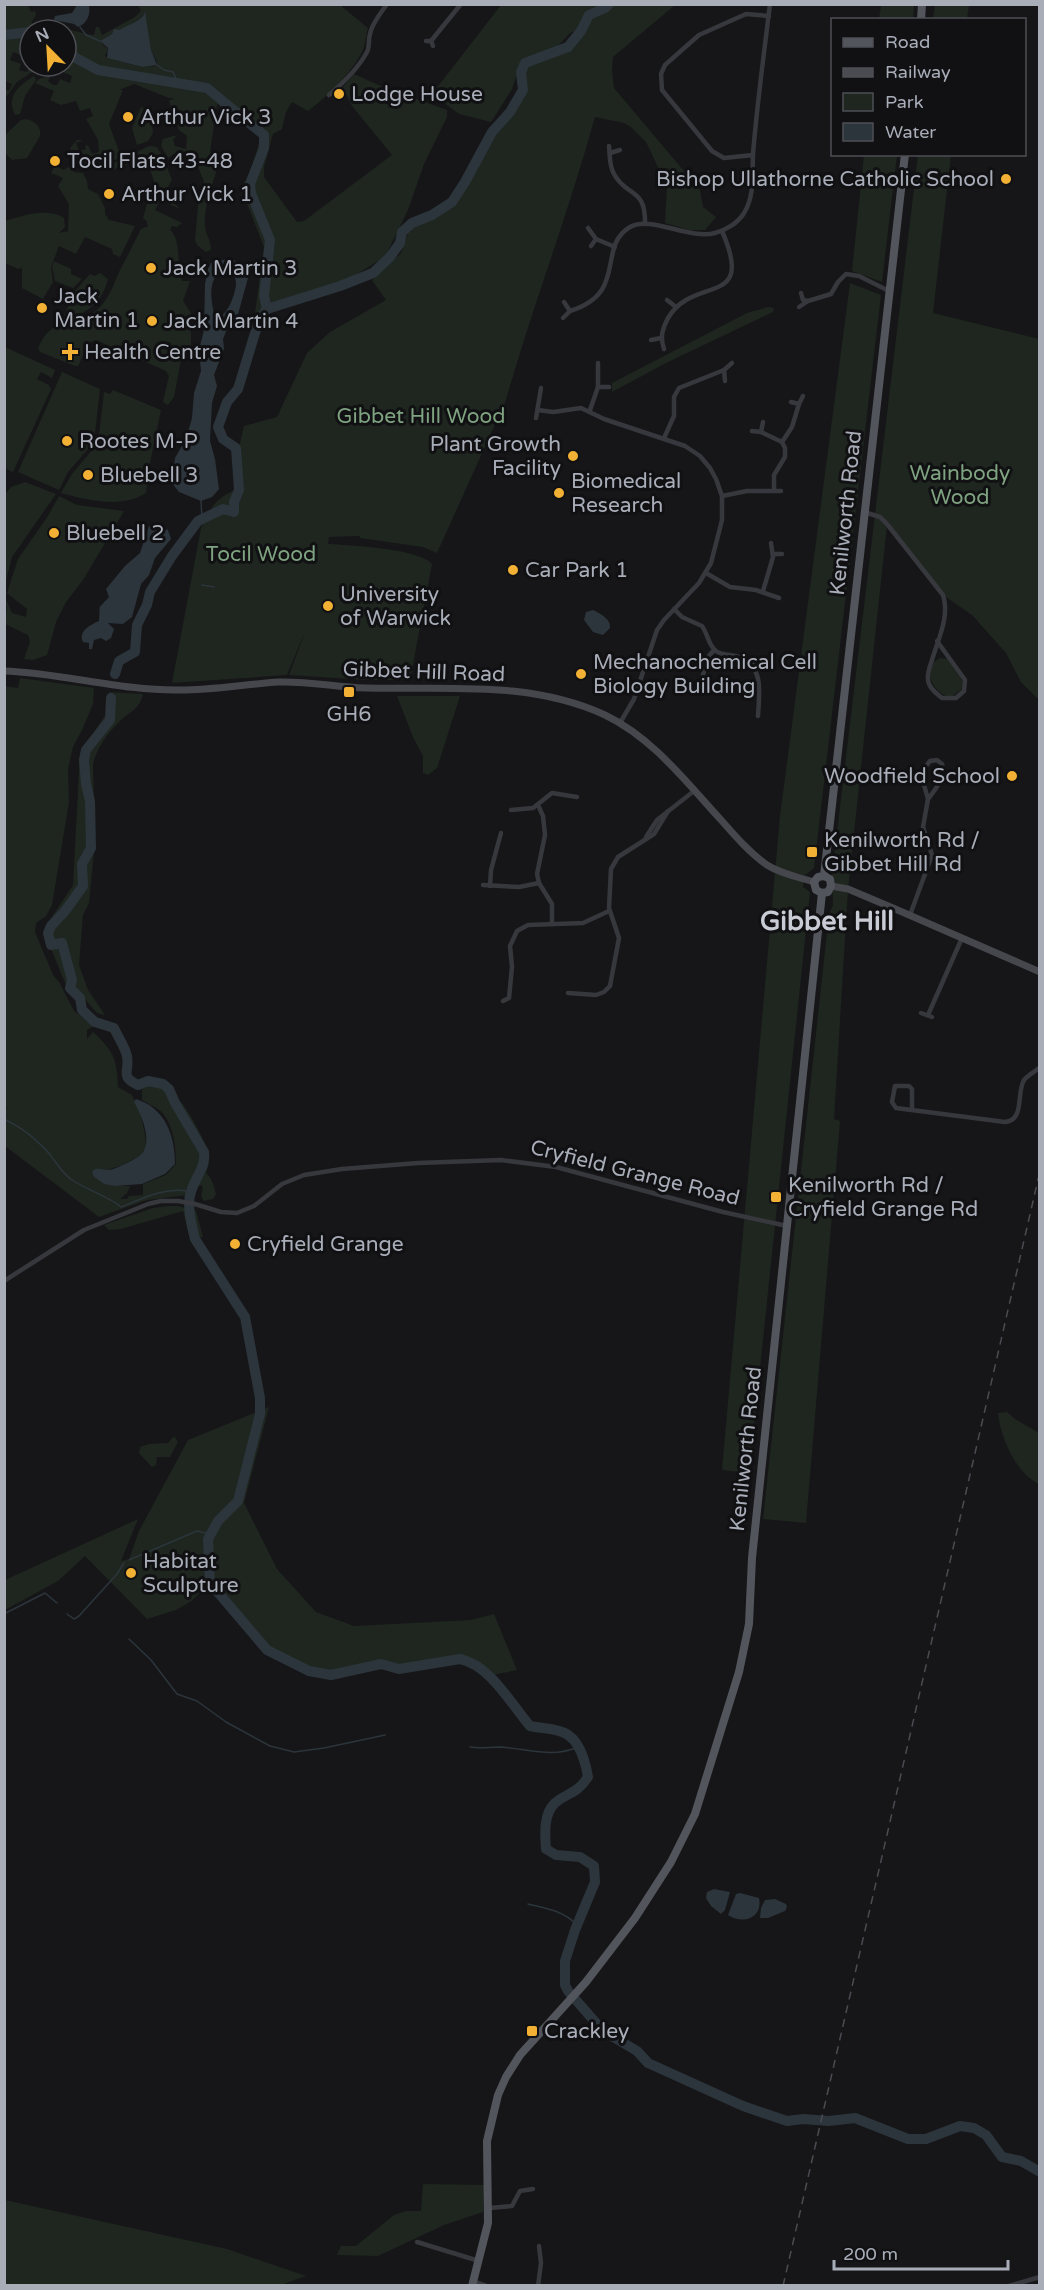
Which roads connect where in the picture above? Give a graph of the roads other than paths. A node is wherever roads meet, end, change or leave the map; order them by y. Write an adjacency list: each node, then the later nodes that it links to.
1 (387, 4): 6 (street)
2 (461, 4): 5 (street)
3 (770, 4): 4 (street)
4 (769, 16): 10 (street); 10 (street)
5 (430, 43)
6 (328, 95)
7 (609, 146): 9 (street)
8 (620, 150): 9 (street)
9 (610, 153): 12 (street)
10 (753, 155): 14 (street)
11 (905, 156): 18 (main road, Kenilworth Road)
12 (645, 224): 14 (street); 17 (street)
13 (588, 228): 15 (street)
14 (722, 231): 23 (street)
15 (596, 239): 16 (street); 17 (street)
16 (591, 246)
17 (615, 247): 25 (street)
18 (890, 291): 21 (street); 51 (main road, Kenilworth Road)
19 (801, 293): 21 (street)
20 (667, 300): 23 (street)
21 (808, 301): 24 (street)
22 (564, 302): 25 (street)
23 (676, 307): 27 (street)
24 (799, 307)
25 (570, 311): 26 (street)
26 (563, 318)
27 (661, 338): 28 (street); 29 (street)
28 (651, 340)
29 (664, 349)
30 (598, 363): 35 (street)
31 (732, 363): 32 (street)
32 (723, 370): 33 (street); 46 (street)
33 (725, 381)
34 (541, 387): 40 (street)
35 (598, 387): 36 (street); 41 (street)
36 (609, 387)
37 (803, 396): 39 (street)
38 (791, 402): 39 (street)
39 (799, 404): 47 (street)
40 (537, 410): 41 (street); 42 (street)
41 (590, 410): 46 (street)
42 (536, 418)
43 (763, 422): 45 (street)
44 (752, 431): 45 (street)
45 (761, 432): 47 (street)
46 (664, 438): 50 (street)
47 (782, 442): 48 (street)
48 (774, 491): 49 (street); 50 (street)
49 (782, 491)
50 (722, 496): 55 (street)
51 (864, 512): 59 (street); 75 (main road, Kenilworth Road)
52 (771, 543): 53 (street)
53 (773, 554): 54 (street); 56 (street)
54 (782, 554)
55 (706, 573): 56 (street); 58 (street)
56 (763, 591): 57 (street)
57 (779, 597)
58 (674, 609): 60 (street); 68 (street)
59 (937, 641): 59 (street)
60 (714, 650): 62 (street); 64 (street)
61 (772, 660): 62 (street)
62 (752, 665): 66 (street)
63 (4, 670): 68 (street, Gibbet Hill Road)
64 (703, 675)
65 (752, 702): 66 (street)
66 (758, 702): 67 (street)
67 (758, 716)
68 (620, 723): 69 (street, Gibbet Hill Road)
69 (694, 791): 77 (street, Gibbet Hill Road); 82 (street)
70 (578, 797): 72 (street)
71 (928, 799): 71 (street); 83 (street)
72 (538, 806): 73 (street); 76 (street)
73 (511, 810)
74 (501, 833): 79 (street)
75 (824, 876): 77 (main road); 80 (main road)
76 (539, 882): 79 (street); 84 (street)
77 (814, 882): 81 (main road)
78 (483, 885): 79 (street)
79 (490, 886)
80 (831, 886): 81 (main road); 83 (street)
81 (822, 893): 94 (main road, Kenilworth Road)
82 (609, 911): 84 (street); 87 (street)
83 (910, 915): 85 (street)
84 (552, 924): 88 (street)
85 (962, 938): 86 (street); 91 (street)
86 (1040, 972)
87 (568, 993)
88 (509, 998): 89 (street); 90 (street)
89 (503, 1001)
90 (516, 1002)
91 (921, 1013)
92 (1040, 1067): 93 (street)
93 (912, 1109): 93 (street)
94 (787, 1226): 95 (street, Cryfield Grange Road); 97 (main road, Kenilworth Road)
95 (4, 1281)
96 (533, 2189): 97 (street)
97 (489, 2208): 100 (main road, Kenilworth Road)
98 (417, 2242): 100 (street)
99 (539, 2246): 104 (street)
100 (479, 2261): 102 (main road, Kenilworth Road)
101 (1040, 2277): 105 (street)
102 (473, 2284): 103 (street)
103 (487, 2286)
104 (538, 2286)
105 (1009, 2286)

